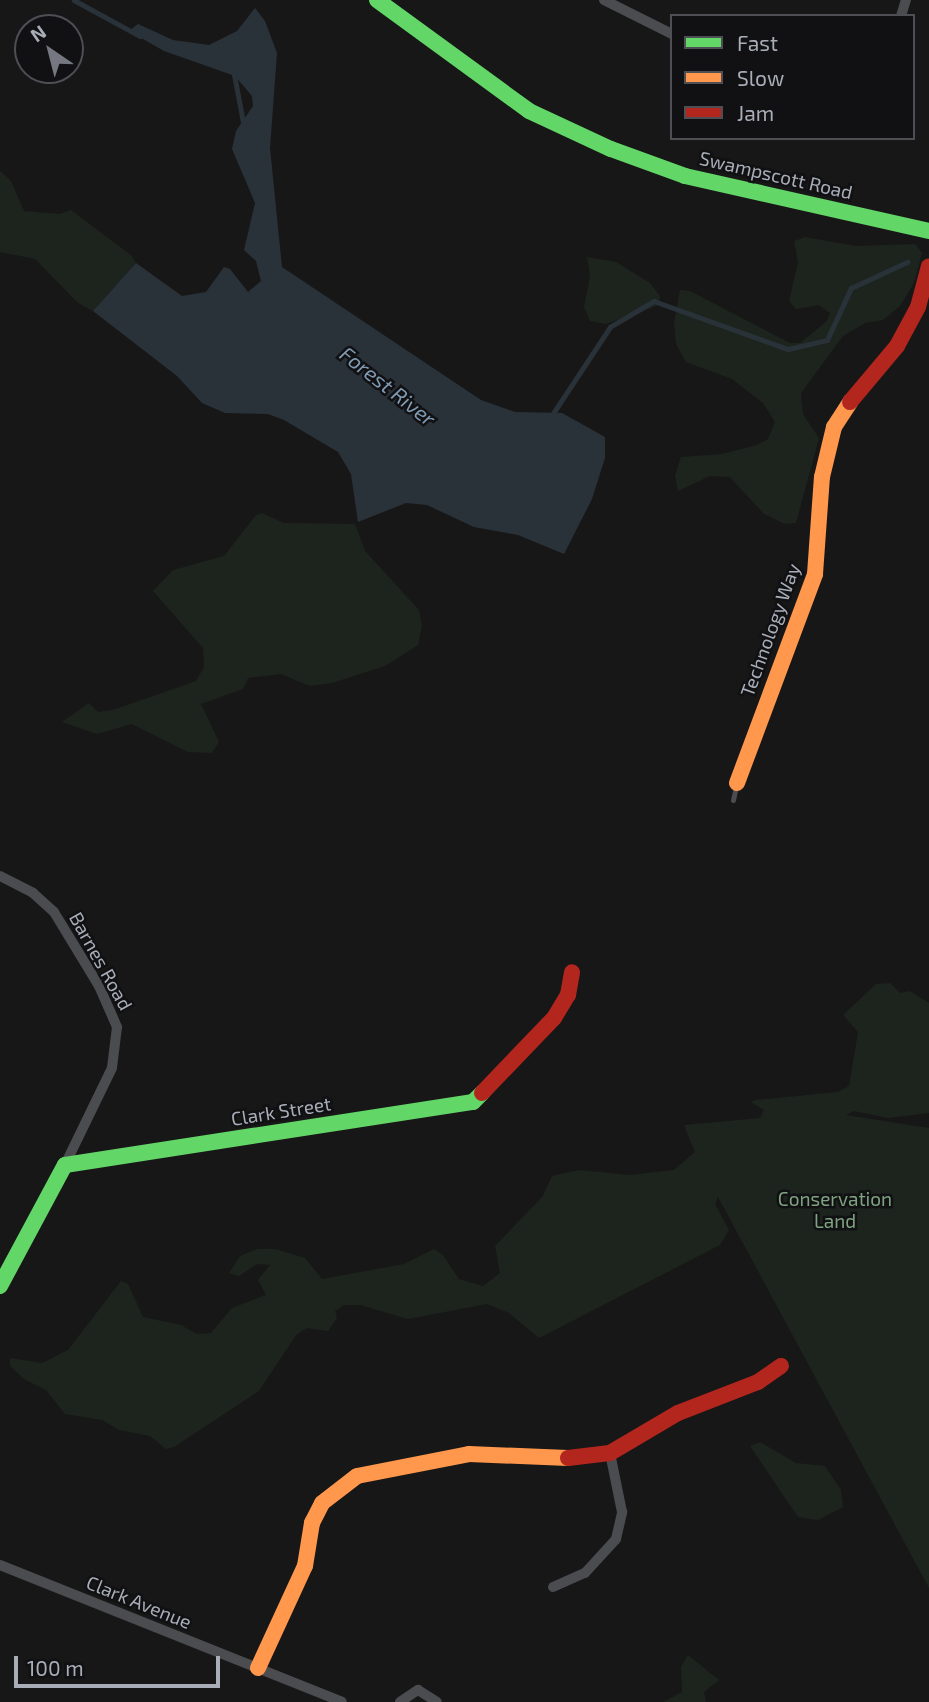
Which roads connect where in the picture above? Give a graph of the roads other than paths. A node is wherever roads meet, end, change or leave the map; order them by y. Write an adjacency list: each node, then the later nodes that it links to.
1 (377, 0): 4 (street, Swampscott Road)
2 (392, 0): 4 (street, Swampscott Road)
3 (604, 0): 5 (street)
4 (403, 18): 6 (street, Swampscott Road)
5 (670, 33)
6 (929, 231)
7 (929, 266): 8 (street, Technology Way)
8 (737, 783): 9 (lane)
9 (733, 800)
10 (0, 876): 12 (street, Barnes Road)
11 (572, 972): 12 (street, Clark Street)
12 (65, 1165): 13 (street)
13 (0, 1286)
14 (781, 1366): 15 (street)
15 (610, 1453): 17 (street); 18 (street)
16 (0, 1565): 18 (street, Clark Avenue)
17 (553, 1587)
18 (258, 1668): 19 (street, Clark Avenue)
19 (342, 1702)
20 (400, 1702): 21 (street)
21 (437, 1702)

